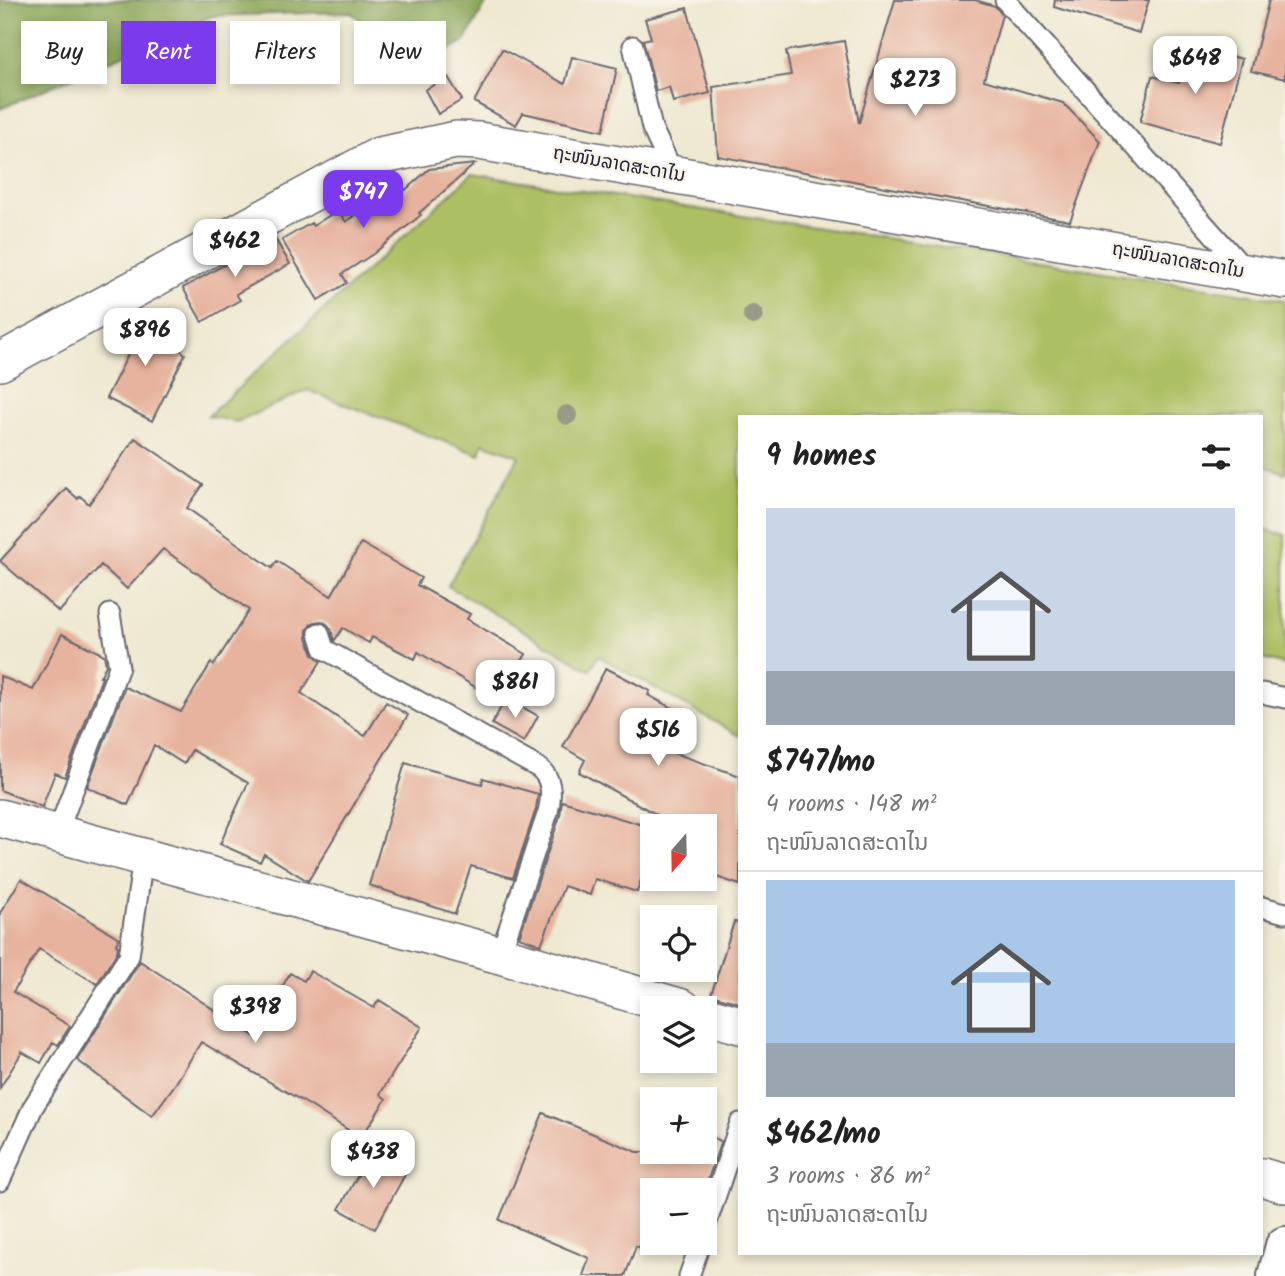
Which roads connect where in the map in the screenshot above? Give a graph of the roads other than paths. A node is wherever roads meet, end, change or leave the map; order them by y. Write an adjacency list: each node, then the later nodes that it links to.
1 (1005, 0): 4 (lane)
2 (633, 47): 3 (lane)
3 (674, 175): 4 (street, ຖະໜົນລາດສະດາໄນ); 6 (street, ຖະໜົນລາດສະດາໄນ)
4 (1247, 272): 5 (street, ຖະໜົນລາດສະດາໄນ)
5 (1285, 280)
6 (0, 362)
7 (110, 614): 12 (lane)
8 (319, 633): 16 (lane)
9 (1263, 693): 10 (lane)
10 (1285, 698)
11 (0, 818): 12 (street)
12 (57, 834): 13 (street)
13 (143, 858): 16 (street); 22 (lane)
14 (1263, 907): 15 (lane)
15 (1285, 912)
16 (500, 955): 17 (street)
17 (641, 996)
18 (717, 1018): 19 (street)
19 (738, 1024)
20 (738, 1129): 24 (lane)
21 (1263, 1177): 23 (street)
22 (0, 1181)
23 (1285, 1184)
24 (717, 1192)
25 (1285, 1246): 28 (street)
26 (697, 1255): 27 (lane)
27 (690, 1276)
28 (1277, 1276)

